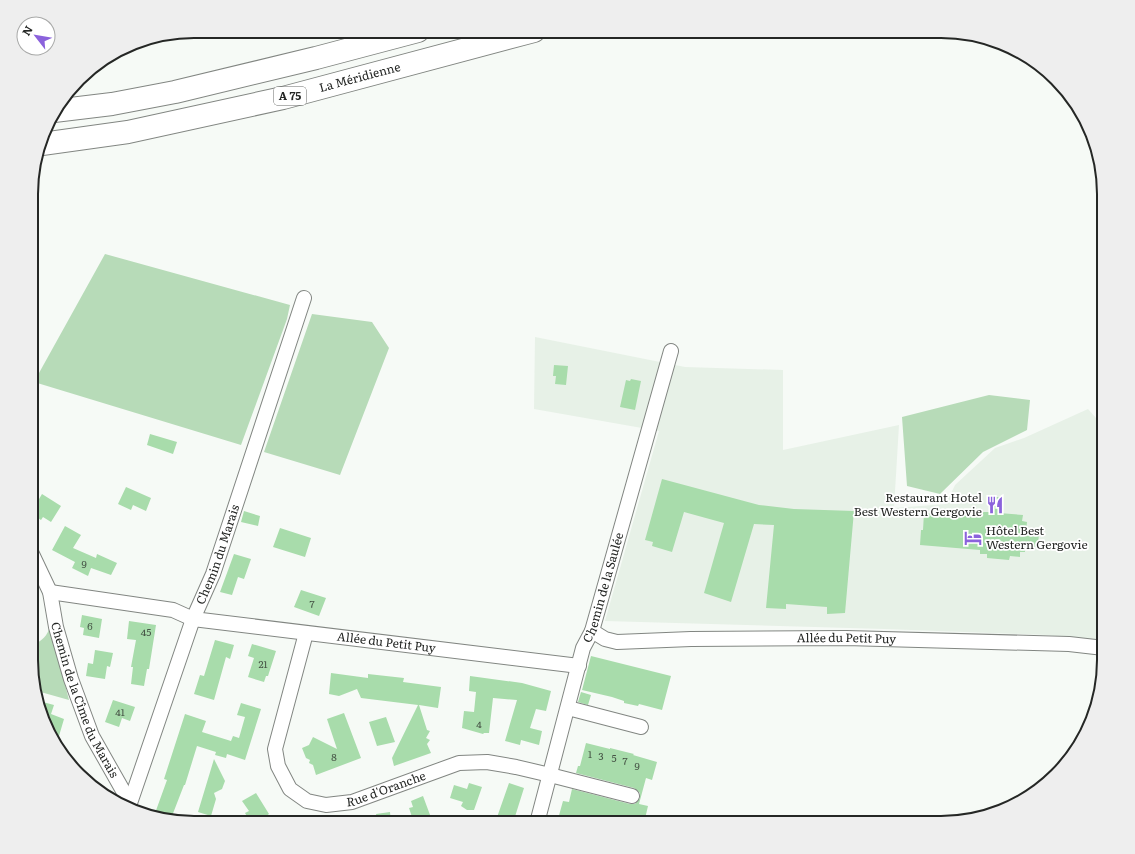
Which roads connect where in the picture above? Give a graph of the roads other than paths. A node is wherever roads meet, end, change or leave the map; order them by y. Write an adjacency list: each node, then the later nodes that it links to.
1 (392, 38): 3 (highway)
2 (507, 38): 4 (highway, La Méridienne / A 75)
3 (62, 110)
4 (46, 143)
5 (304, 298): 9 (street, Chemin du Marais)
6 (671, 351): 10 (street, Chemin de la Saulée)
7 (38, 567): 8 (street, Chemin de la Cîme du Marais)
8 (50, 592): 9 (street); 18 (street, Chemin de la Cîme du Marais)
9 (193, 619): 11 (street, Allée du Petit Puy); 19 (street, Chemin du Marais)
10 (592, 631): 12 (street, Allée du Petit Puy); 13 (street, Chemin de la Saulée)
11 (306, 633): 13 (street, Allée du Petit Puy); 16 (street, Rue d'Oranche)
12 (1097, 647)
13 (579, 666): 14 (street, Chemin de la Saulée)
14 (568, 708): 15 (street); 16 (street, Chemin de la Saulée)
15 (641, 727)
16 (550, 774): 17 (street, Rue d'Oranche); 20 (street, Chemin de la Saulée)
17 (632, 796)
18 (126, 800)
19 (130, 802)
20 (539, 816)

